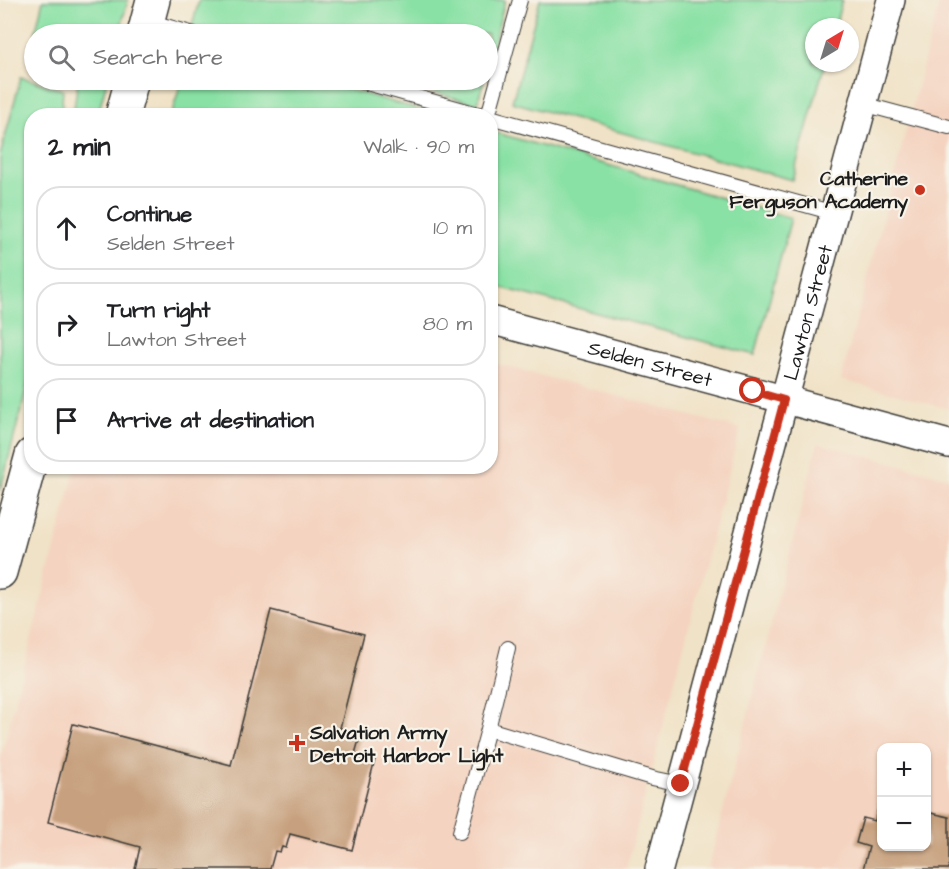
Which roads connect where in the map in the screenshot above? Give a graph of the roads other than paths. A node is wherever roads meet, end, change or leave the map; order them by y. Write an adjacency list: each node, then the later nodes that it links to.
1 (520, 0): 5 (lane)
2 (891, 0): 9 (street, Lawton Street)
3 (148, 19): 4 (lane)
4 (163, 24)
5 (498, 80)
6 (129, 90): 10 (street)
7 (393, 90): 11 (lane)
8 (495, 90): 12 (lane)
9 (863, 104): 14 (lane); 15 (street, Lawton Street)
10 (124, 108)
11 (459, 108)
12 (490, 108)
13 (498, 119): 15 (lane)
14 (949, 127)
15 (834, 213): 17 (street, Lawton Street)
16 (498, 322): 17 (street, Selden Street)
17 (784, 400): 18 (street, Selden Street); 23 (street, Lawton Street)
18 (949, 444)
19 (27, 474): 20 (street)
20 (0, 572)
21 (508, 648): 22 (lane)
22 (488, 729): 23 (lane); 24 (lane)
23 (681, 784): 25 (street, Lawton Street)
24 (460, 832)
25 (659, 869)

